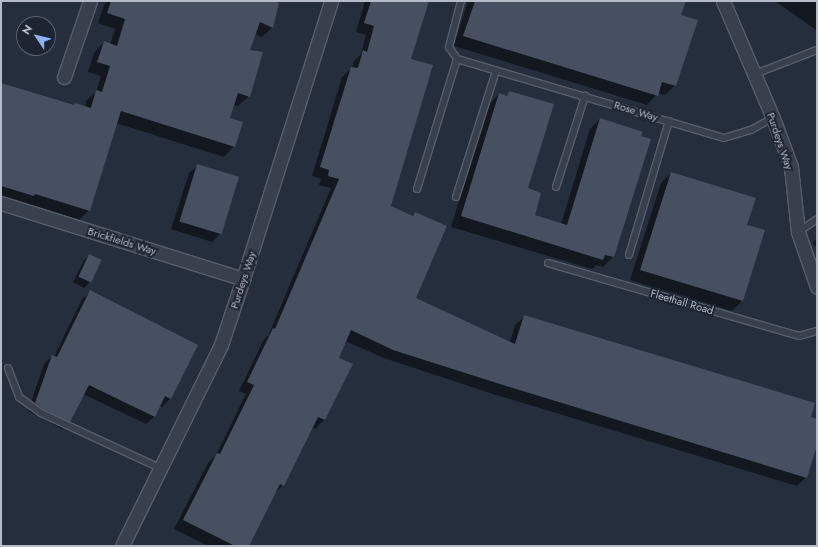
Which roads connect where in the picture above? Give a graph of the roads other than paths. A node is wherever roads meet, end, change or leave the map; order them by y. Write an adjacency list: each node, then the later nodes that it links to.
1 (90, 1): 10 (street)
2 (330, 1): 22 (street, Purdeys Way)
3 (462, 1): 7 (lane)
4 (723, 1): 9 (street, Purdeys Way)
5 (814, 51): 6 (lane); 9 (lane)
6 (817, 58)
7 (457, 59): 8 (lane, Rose Way); 15 (lane)
8 (496, 71): 11 (lane, Rose Way); 16 (lane)
9 (755, 74): 12 (street, Purdeys Way)
10 (64, 77)
11 (584, 96): 13 (lane, Rose Way); 14 (lane)
12 (773, 118): 13 (lane, Rose Way); 19 (street, Purdeys Way)
13 (669, 121): 20 (lane)
14 (556, 187)
15 (417, 188)
16 (456, 197)
17 (1, 203): 22 (street, Brickfields Way)
18 (817, 219): 19 (lane)
19 (798, 232): 23 (street, Purdeys Way)
20 (629, 255)
21 (548, 263): 24 (lane, Fleethall Road)
22 (243, 279): 26 (street, Purdeys Way)
23 (817, 287)
24 (817, 332)
25 (8, 368): 26 (lane)
26 (160, 468): 27 (street, Purdeys Way)
27 (122, 546)

